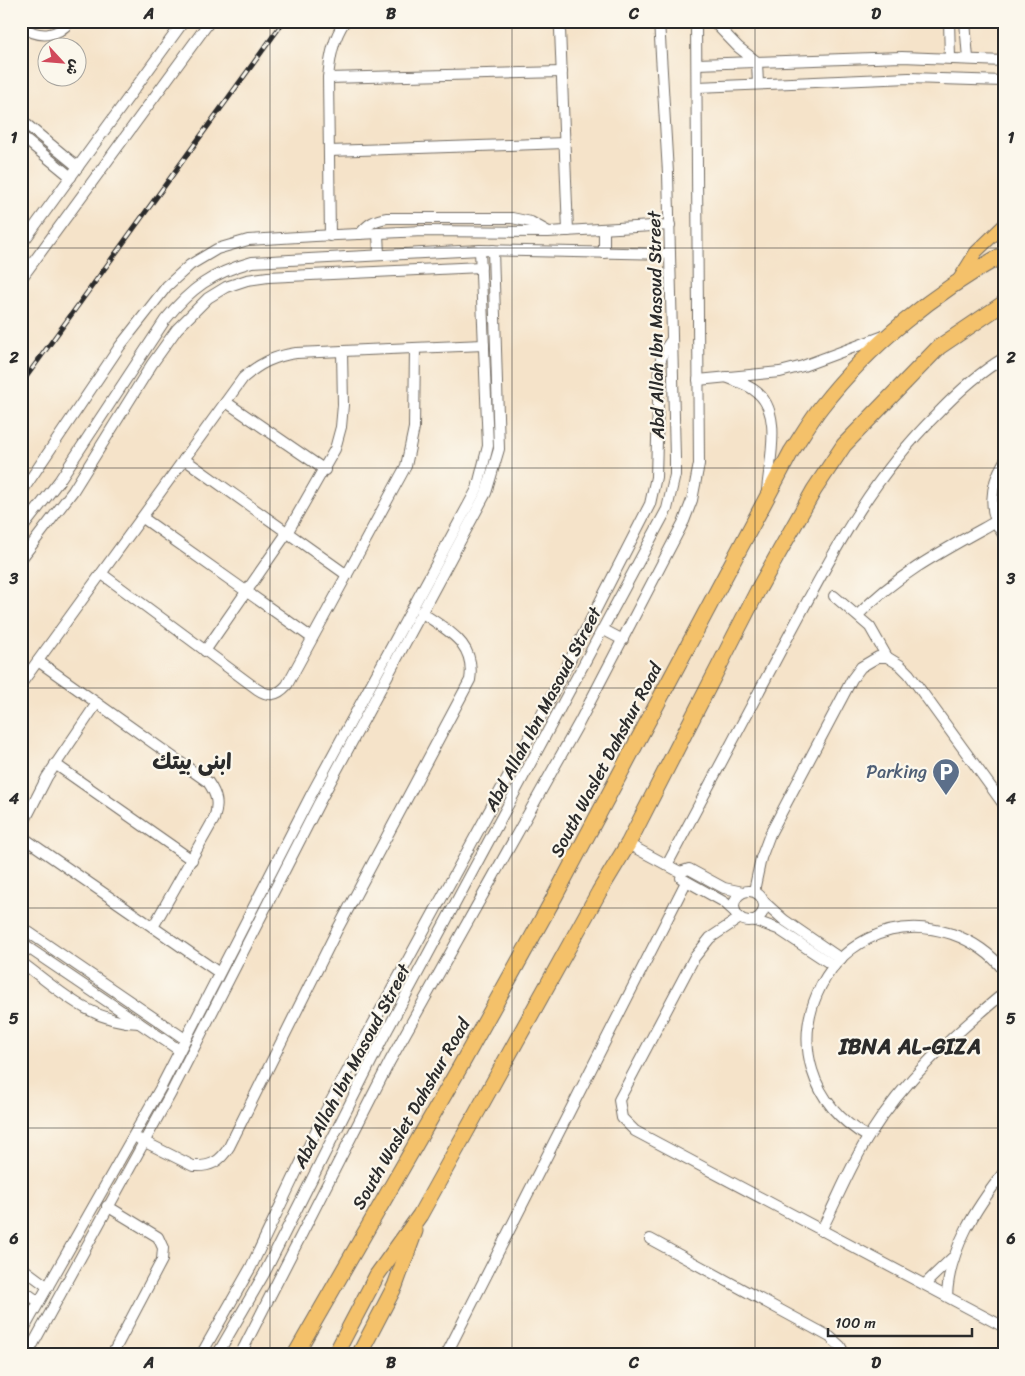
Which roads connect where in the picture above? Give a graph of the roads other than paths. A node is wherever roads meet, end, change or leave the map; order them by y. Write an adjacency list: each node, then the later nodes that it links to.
1 (70, 21): 11 (street)
2 (184, 21): 30 (street)
3 (210, 21): 50 (street)
4 (345, 21): 20 (street)
5 (556, 21): 19 (street)
6 (658, 21): 32 (street, Abd Allah Ibn Masoud Street)
7 (696, 21): 18 (street, Abd Allah Ibn Masoud Street)
8 (713, 21): 17 (street)
9 (950, 21): 12 (street)
10 (965, 21): 13 (street)
11 (21, 26)
12 (950, 34): 13 (street); 14 (street)
13 (966, 34): 15 (street)
14 (950, 58): 15 (street); 17 (street)
15 (968, 59): 16 (street)
16 (1004, 61)
17 (757, 62): 18 (street); 22 (street)
18 (697, 64): 23 (street, Abd Allah Ibn Masoud Street)
19 (562, 72): 20 (street); 27 (street)
20 (328, 78): 28 (street)
21 (1004, 81): 22 (street)
22 (758, 84): 23 (street)
23 (697, 86): 62 (street, Abd Allah Ibn Masoud Street)
24 (21, 120): 26 (street)
25 (21, 136): 29 (street)
26 (49, 143): 29 (street); 30 (street)
27 (565, 143): 28 (street); 35 (street)
28 (329, 151): 39 (street)
29 (42, 153): 31 (street)
30 (78, 167): 31 (street)
31 (71, 177): 40 (street)
32 (670, 225): 34 (street); 45 (street, Abd Allah Ibn Masoud Street)
33 (1004, 225): 51 (main road, South Waslet Dahshur Road)
34 (604, 229): 35 (street); 43 (street)
35 (568, 230): 36 (street)
36 (548, 232): 37 (street); 38 (street)
37 (378, 233): 38 (street); 44 (street)
38 (360, 234): 39 (street)
39 (330, 236): 72 (street)
40 (21, 245)
41 (480, 250): 42 (street); 44 (street); 48 (street)
42 (493, 250): 43 (street); 66 (street)
43 (604, 253): 45 (street)
44 (379, 254): 47 (street)
45 (670, 254): 56 (street, Abd Allah Ibn Masoud Street)
46 (1004, 254): 51 (highway)
47 (302, 259): 49 (street); 53 (street)
48 (481, 267): 49 (street); 57 (street)
49 (303, 275): 54 (street)
50 (21, 279)
51 (958, 281): 55 (highway, South Waslet Dahshur Road)
52 (1004, 303): 104 (highway)
53 (164, 320): 54 (street); 63 (street)
54 (178, 329): 64 (street)
55 (894, 332): 61 (street); 73 (highway, South Waslet Dahshur Road)
56 (672, 339): 88 (street, Abd Allah Ibn Masoud Street); 94 (street)
57 (484, 345): 58 (street); 66 (street)
58 (415, 348): 59 (street); 83 (street)
59 (342, 351): 65 (street); 69 (street)
60 (1004, 358): 106 (street)
61 (725, 376): 62 (street); 73 (street)
62 (698, 380): 90 (street, Abd Allah Ibn Masoud Street)
63 (117, 389): 64 (street); 70 (street)
64 (130, 398): 71 (street)
65 (226, 402): 67 (street); 69 (street)
66 (493, 422): 79 (street); 81 (street)
67 (184, 459): 74 (street); 77 (street)
68 (1004, 462): 75 (street)
69 (325, 470): 77 (street)
70 (59, 481): 71 (street); 76 (street)
71 (73, 491): 80 (street)
72 (21, 493)
73 (766, 499): 158 (highway, South Waslet Dahshur Road)
74 (143, 518): 82 (street); 84 (street)
75 (995, 522): 78 (street); 87 (street)
76 (21, 530)
77 (288, 533): 83 (street); 84 (street)
78 (1004, 536)
79 (439, 557): 81 (street); 97 (street)
80 (21, 559)
81 (448, 562): 86 (street)
82 (102, 574): 91 (street); 93 (street)
83 (347, 575): 89 (street)
84 (247, 592): 89 (street); 91 (street)
85 (834, 596): 87 (street)
86 (420, 612): 98 (street); 135 (street)
87 (858, 616): 92 (street)
88 (604, 630): 90 (street); 95 (street, Abd Allah Ibn Masoud Street)
89 (312, 638): 91 (street)
90 (623, 640): 157 (street, Abd Allah Ibn Masoud Street)
91 (205, 651)
92 (887, 658): 101 (street); 112 (street)
93 (38, 660): 96 (street); 99 (street)
94 (562, 677): 95 (street); 108 (street)
95 (576, 683): 109 (street, Abd Allah Ibn Masoud Street)
96 (21, 684)
97 (366, 692): 98 (street); 123 (street)
98 (376, 697): 127 (street)
99 (97, 703): 100 (street); 105 (street)
100 (55, 764): 102 (street); 105 (street)
101 (1004, 806)
102 (21, 828)
103 (21, 836): 117 (street)
104 (628, 844): 106 (street); 138 (highway)
105 (192, 860): 117 (street)
106 (667, 865): 107 (street)
107 (680, 872): 110 (street); 111 (street)
108 (455, 875): 109 (street); 121 (street)
109 (468, 882): 124 (street, Abd Allah Ibn Masoud Street)
110 (686, 882): 114 (street); 161 (street)
111 (743, 892): 112 (street); 114 (street)
112 (754, 892): 113 (street)
113 (763, 901): 115 (street); 120 (street)
114 (738, 915): 115 (street); 139 (street)
115 (753, 920): 120 (street)
116 (21, 927): 129 (street)
117 (154, 927): 123 (street)
118 (21, 943): 128 (street)
119 (21, 962): 128 (street)
120 (838, 963): 122 (street); 134 (street)
121 (404, 968): 124 (street); 131 (street)
122 (1004, 971)
123 (218, 972): 125 (street)
124 (417, 975): 132 (street, Abd Allah Ibn Masoud Street)
125 (208, 992): 127 (street); 129 (street)
126 (1004, 993): 134 (street)
127 (219, 998): 135 (street)
128 (138, 1023): 130 (street)
129 (185, 1039): 130 (street)
130 (179, 1050): 133 (street)
131 (352, 1061): 132 (street); 143 (street)
132 (367, 1069): 144 (street, Abd Allah Ibn Masoud Street)
133 (132, 1136): 135 (street); 146 (street)
134 (868, 1137): 139 (street)
135 (143, 1141): 137 (street)
136 (1004, 1172): 141 (street)
137 (107, 1206): 152 (street); 154 (street)
138 (420, 1215): 159 (highway); 160 (highway)
139 (821, 1231): 145 (street)
140 (650, 1239): 162 (street)
141 (952, 1257): 145 (street); 148 (street)
142 (21, 1267): 146 (street)
143 (251, 1267): 144 (street); 155 (street)
144 (264, 1274): 156 (street, Abd Allah Ibn Masoud Street)
145 (925, 1284): 148 (street)
146 (48, 1287): 149 (street)
147 (21, 1289): 149 (street)
148 (947, 1296): 150 (street)
149 (39, 1302): 151 (street)
150 (1004, 1326)
151 (21, 1334): 152 (street)
152 (34, 1341): 153 (street)
153 (27, 1355)
154 (112, 1355)
155 (200, 1355)
156 (217, 1355)
157 (240, 1355)
158 (295, 1355)
159 (334, 1355)
160 (360, 1355)
161 (446, 1355)
162 (845, 1355)

